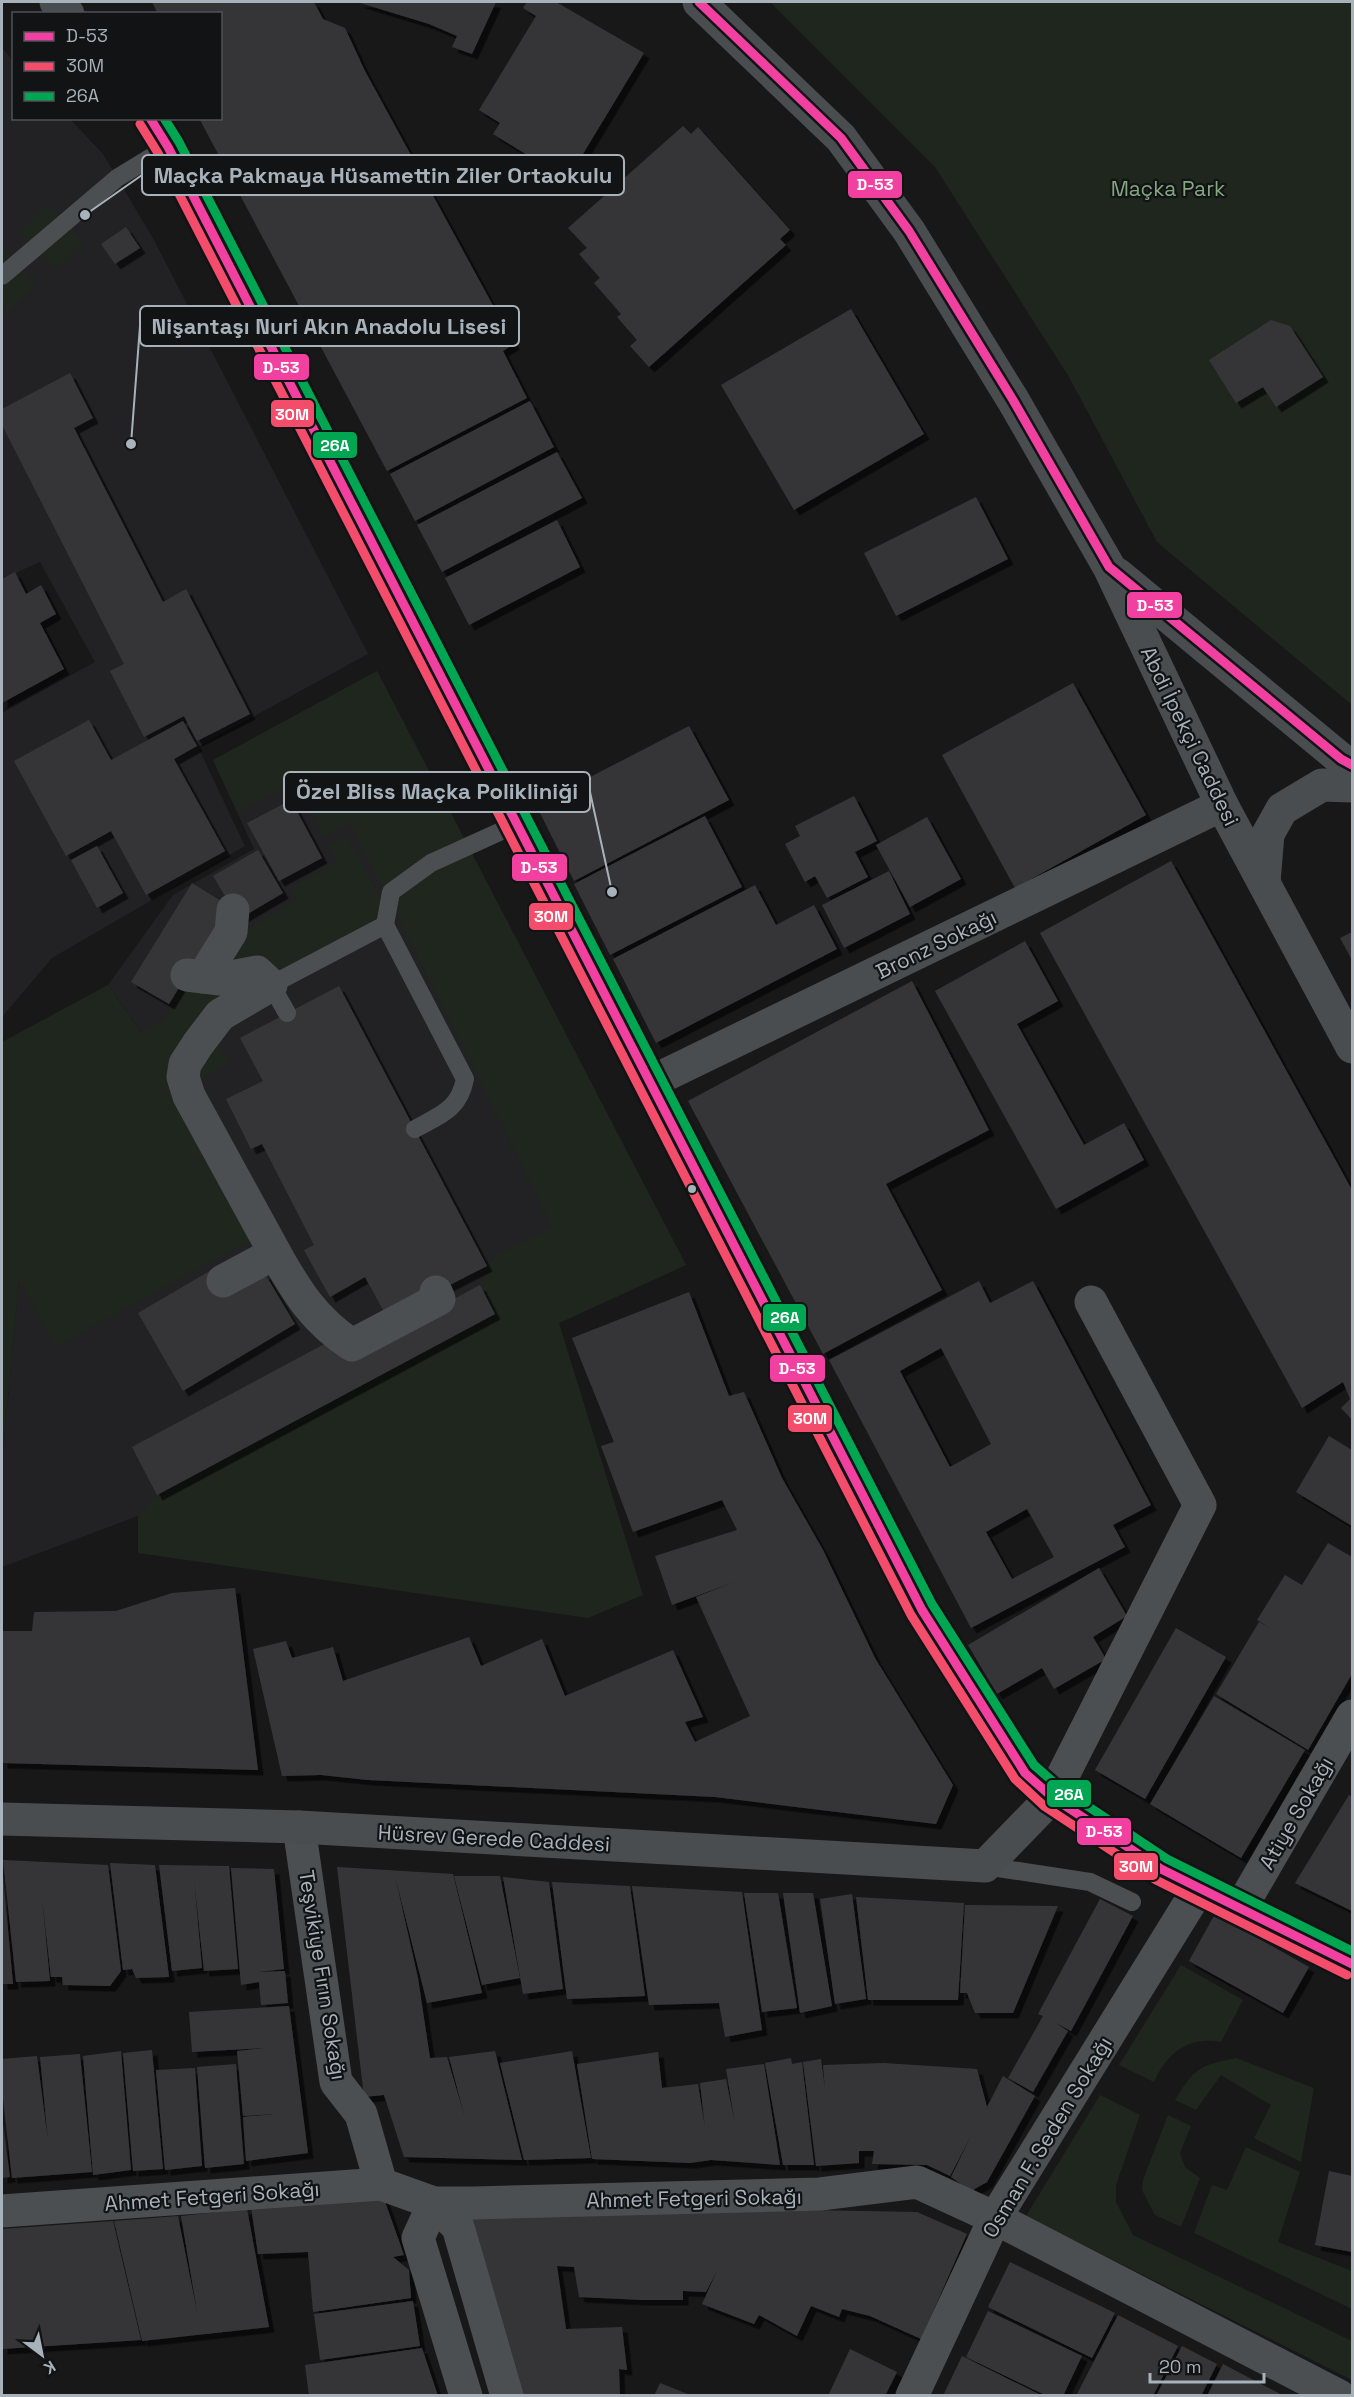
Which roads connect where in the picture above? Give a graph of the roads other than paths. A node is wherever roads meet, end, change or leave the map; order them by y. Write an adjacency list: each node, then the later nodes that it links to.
1 (699, 2): 5 (street, Abdi İpekçi Caddesi)
2 (151, 120): 3 (street)
3 (168, 147): 4 (lane); 9 (street)
4 (2, 276)
5 (1109, 567): 6 (street); 8 (street, Abdi İpekçi Caddesi)
6 (1353, 765)
7 (1353, 786): 10 (street)
8 (1222, 805): 10 (street, Abdi İpekçi Caddesi); 16 (street, Bronz Sokağı)
9 (517, 824): 11 (lane); 16 (street)
10 (1264, 882): 15 (street, Abdi İpekçi Caddesi)
11 (385, 925): 13 (lane); 17 (lane)
12 (213, 946): 13 (street)
13 (271, 985): 14 (lane); 18 (street)
14 (287, 1013)
15 (1353, 1047)
16 (649, 1083): 23 (street)
17 (414, 1129)
18 (275, 1253): 19 (street); 20 (street)
19 (222, 1281)
20 (433, 1302)
21 (1091, 1302): 23 (street)
22 (1353, 1716): 29 (street, Atiye Sokağı)
23 (1052, 1797): 26 (street); 27 (street)
24 (2, 1819): 25 (street, Hüsrev Gerede Caddesi)
25 (299, 1827): 26 (street, Hüsrev Gerede Caddesi); 31 (street, Teşvikiye Fırın Sokağı)
26 (985, 1866): 28 (lane, Hüsrev Gerede Caddesi)
27 (1199, 1888): 29 (street); 34 (street, Osman F. Seden Sokağı)
28 (1132, 1902)
29 (1240, 1909): 30 (street)
30 (1353, 1964)
31 (381, 2184): 32 (street, Ahmet Fetgeri Sokağı); 33 (street, Ahmet Fetgeri Sokağı)
32 (434, 2203): 34 (street, Ahmet Fetgeri Sokağı); 36 (street); 37 (street)
33 (2, 2211)
34 (995, 2218): 35 (street, Ahmet Fetgeri Sokağı); 38 (street, Osman F. Seden Sokağı)
35 (1339, 2395)
36 (466, 2396)
37 (507, 2396)
38 (912, 2396)

